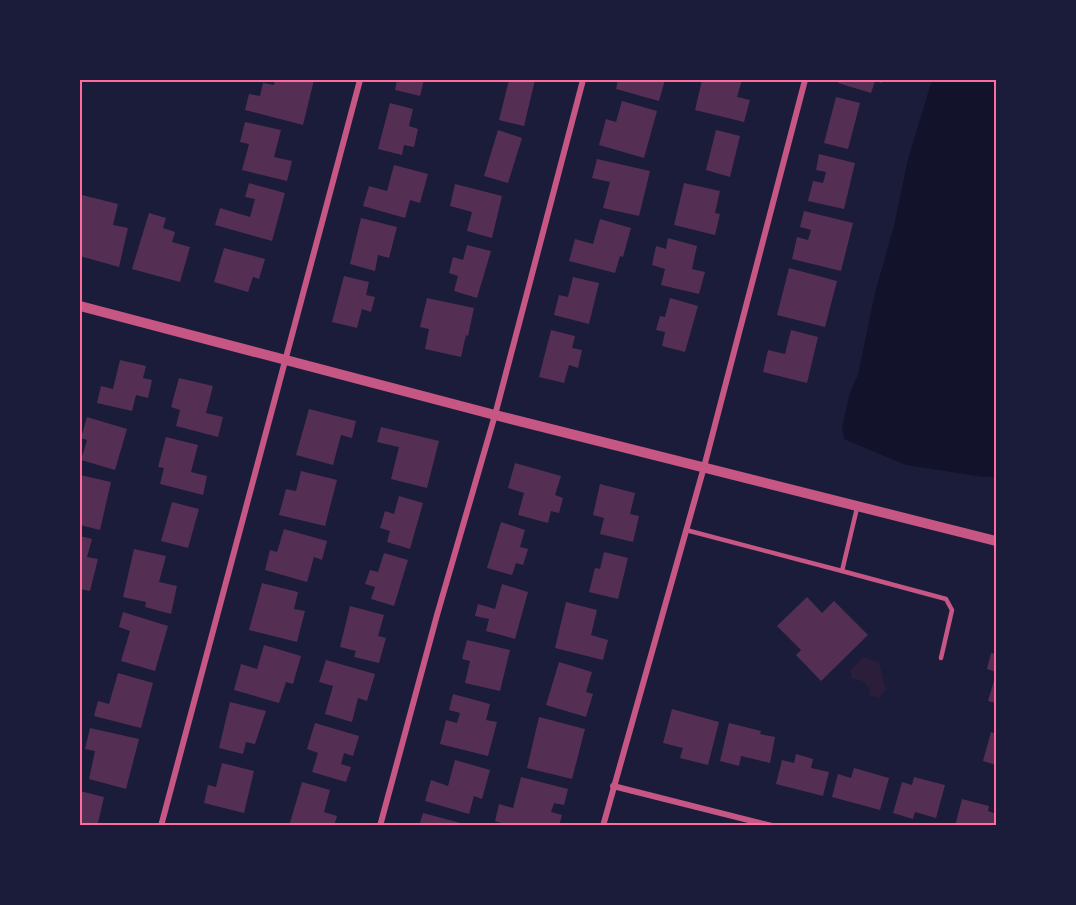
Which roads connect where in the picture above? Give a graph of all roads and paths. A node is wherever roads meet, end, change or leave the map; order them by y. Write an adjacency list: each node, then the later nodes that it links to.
1 (360, 80): 5 (street)
2 (583, 80): 6 (street)
3 (805, 80): 7 (street)
4 (80, 306): 5 (street)
5 (286, 360): 6 (street); 14 (street)
6 (495, 415): 7 (street); 15 (street)
7 (704, 466): 8 (street); 9 (street)
8 (858, 505): 10 (street); 11 (lane)
9 (686, 530): 11 (lane); 13 (street)
10 (996, 540)
11 (842, 572): 12 (lane)
12 (941, 658)
13 (613, 786): 16 (street); 17 (street)
14 (161, 825)
15 (380, 825)
16 (603, 825)
17 (772, 825)

